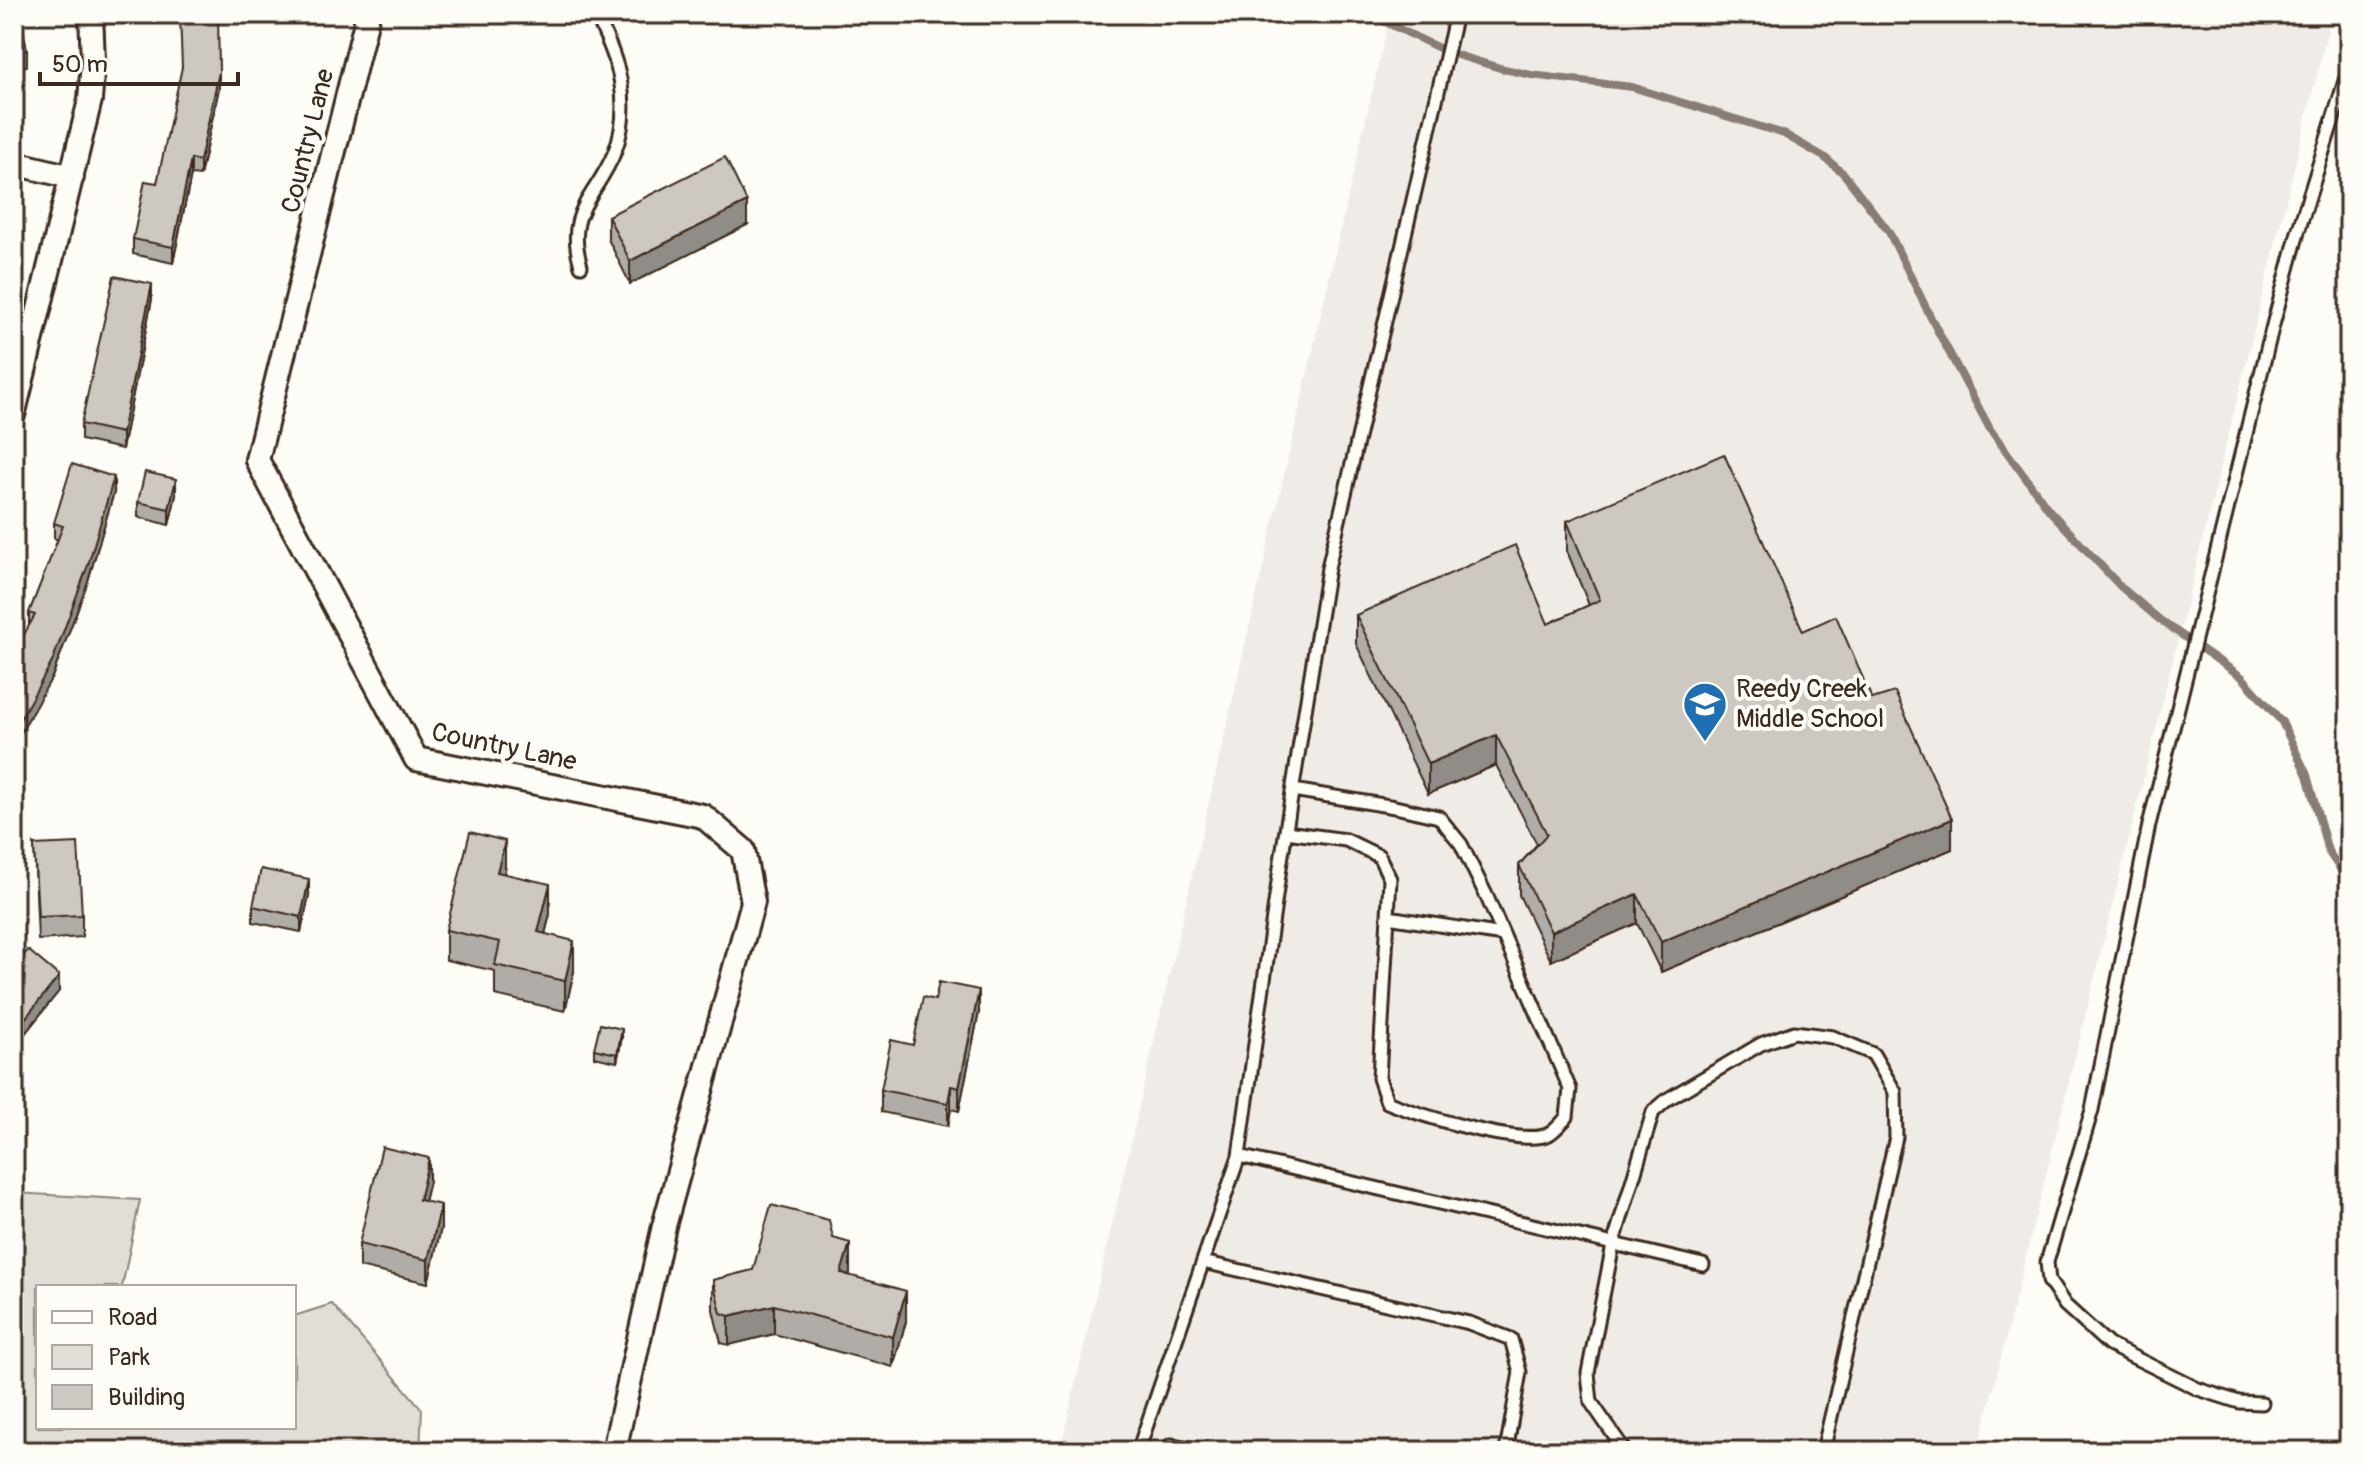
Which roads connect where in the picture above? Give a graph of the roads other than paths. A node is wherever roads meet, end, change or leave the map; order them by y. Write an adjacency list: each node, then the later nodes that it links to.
1 (91, 14): 7 (street)
2 (368, 14): 19 (street, Country Lane)
3 (595, 14): 8 (lane)
4 (1456, 14): 10 (lane)
5 (2349, 68): 18 (lane)
6 (14, 163): 7 (street)
7 (72, 177): 9 (street)
8 (581, 266)
9 (14, 412)
10 (1293, 790): 11 (lane); 13 (lane)
11 (1286, 832): 12 (lane); 14 (lane)
12 (1388, 917): 13 (lane); 13 (lane)
13 (1503, 935)
14 (1239, 1156): 15 (lane); 16 (lane)
15 (1613, 1245): 17 (lane); 24 (lane); 25 (lane)
16 (1203, 1262): 20 (lane); 23 (lane)
17 (1703, 1265)
18 (2262, 1403)
19 (614, 1451)
20 (1138, 1451)
21 (1163, 1451): 22 (lane)
22 (1209, 1451)
23 (1506, 1451)
24 (1625, 1451)
25 (1823, 1451)

